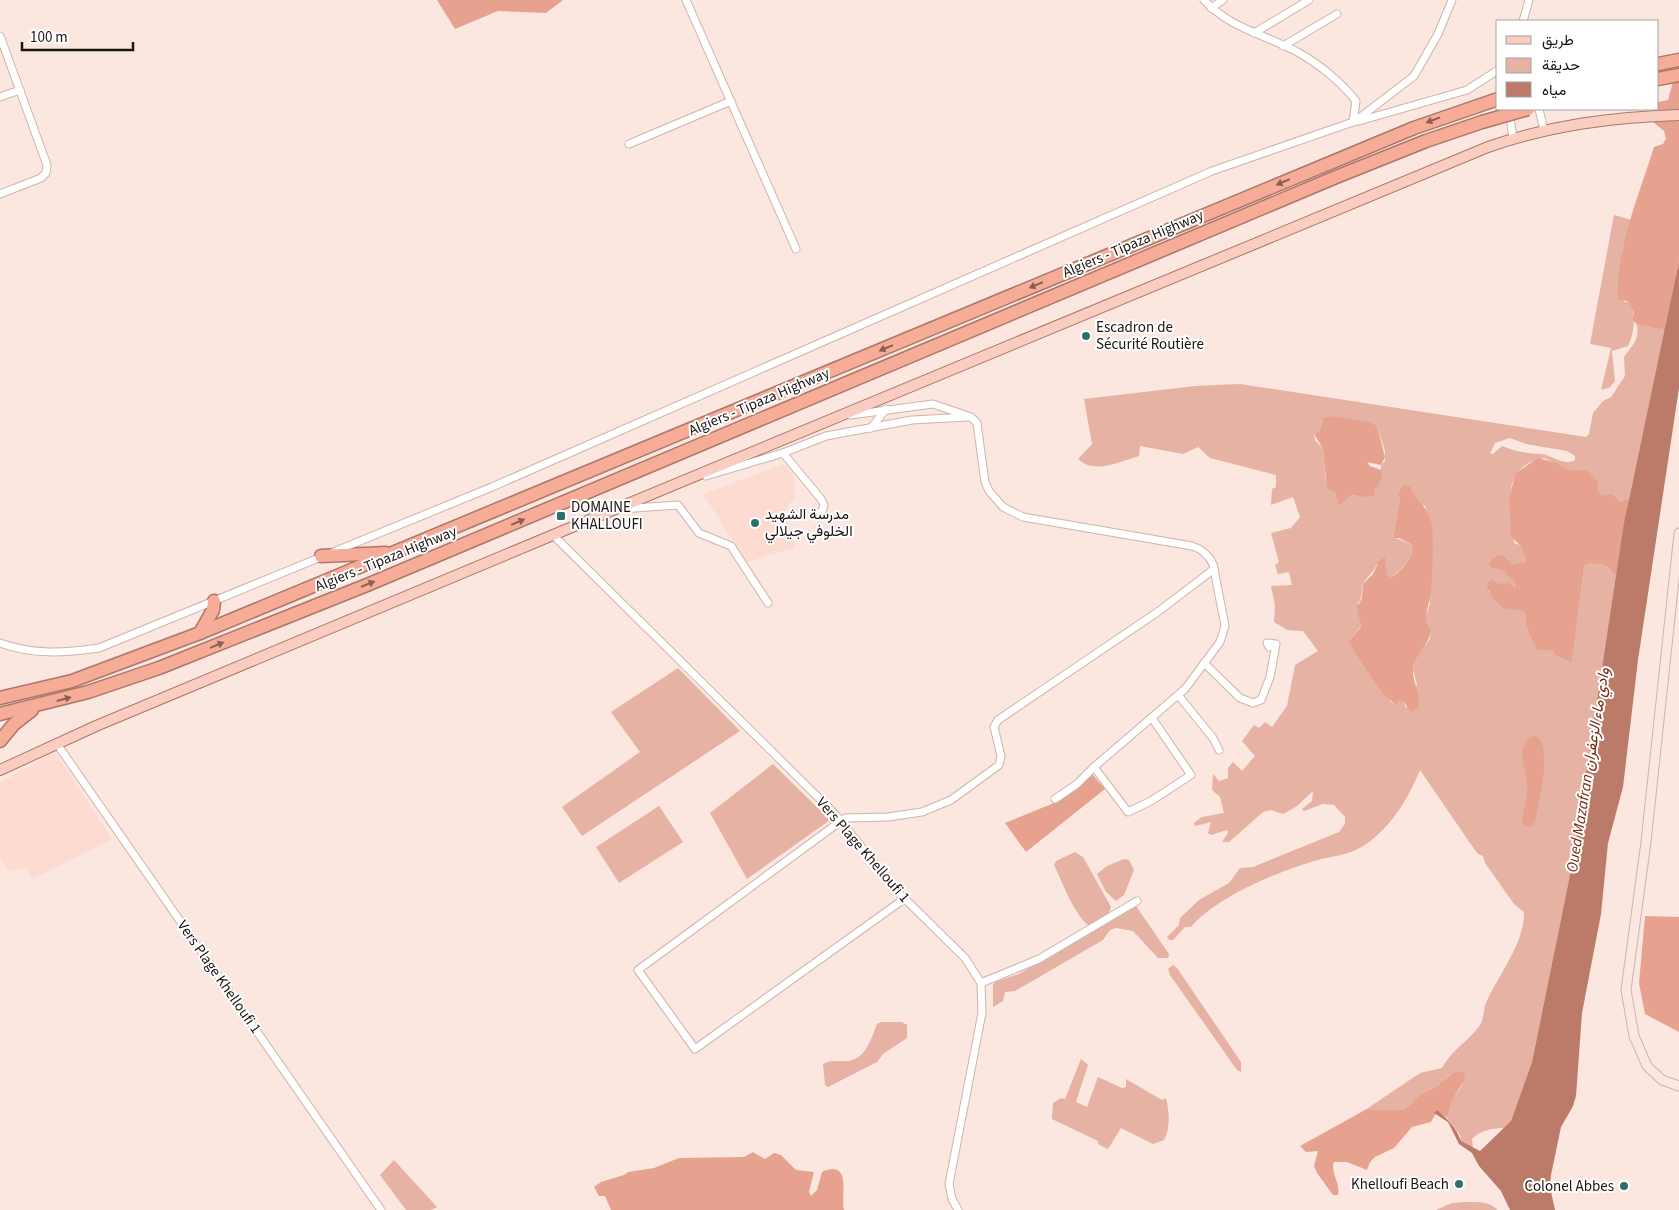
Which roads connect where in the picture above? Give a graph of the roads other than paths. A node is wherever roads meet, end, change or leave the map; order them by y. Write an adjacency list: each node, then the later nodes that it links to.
1 (686, 0): 21 (street)
2 (1204, 0): 7 (street)
3 (1224, 0): 7 (street)
4 (1309, 0): 10 (street)
5 (1452, 0): 26 (street)
6 (1529, 0): 9 (street)
7 (1211, 8): 10 (street)
8 (1337, 14): 12 (street)
9 (1523, 20)
10 (1254, 33): 12 (street)
11 (0, 36): 18 (street)
12 (1283, 46): 26 (street)
13 (1679, 60): 14 (highway)
14 (1659, 64)
15 (1496, 71): 26 (street)
16 (1679, 75): 17 (highway)
17 (1659, 79)
18 (20, 90): 19 (street); 30 (street)
19 (0, 97)
20 (1496, 100): 42 (highway, Algiers - Tipaza Highway, one-way to 42)
21 (731, 101): 29 (street); 31 (street)
22 (1508, 110): 28 (street)
23 (1524, 110): 53 (highway, Algiers - Tipaza Highway, one-way to 23, bridge)
24 (1538, 110): 27 (street)
25 (1679, 116): 27 (main road)
26 (1353, 122): 43 (street)
27 (1544, 130): 28 (main road)
28 (1513, 138): 34 (main road)
29 (630, 144)
30 (0, 194)
31 (796, 250)
32 (886, 409): 33 (street); 34 (street); 35 (street)
33 (971, 417): 35 (street); 44 (street)
34 (830, 419): 37 (main road)
35 (871, 428): 36 (street)
36 (783, 453): 37 (street); 39 (street)
37 (670, 487): 38 (main road)
38 (615, 510): 41 (main road); 46 (street)
39 (816, 514)
40 (1679, 533): 66 (street)
41 (553, 535): 57 (main road); 62 (street, Vers Plage Khelloufi 1)
42 (398, 552): 43 (highway); 47 (highway, Algiers - Tipaza Highway)
43 (321, 556): 45 (street)
44 (1214, 569): 50 (street); 62 (street)
45 (214, 600): 47 (highway); 48 (street)
46 (768, 602)
47 (200, 633): 52 (highway, Algiers - Tipaza Highway)
48 (0, 643)
49 (1269, 647): 50 (street)
50 (1204, 663): 51 (street)
51 (1178, 695): 55 (street); 58 (street)
52 (0, 698)
53 (37, 706): 54 (highway, Algiers - Tipaza Highway); 56 (highway)
54 (0, 714)
55 (1152, 718): 59 (street); 59 (street)
56 (0, 741)
57 (57, 744): 60 (main road); 67 (street, Vers Plage Khelloufi 1)
58 (1219, 750)
59 (1094, 767): 61 (street)
60 (0, 770)
61 (1055, 799)
62 (841, 821): 63 (street, Vers Plage Khelloufi 1); 63 (street)
63 (904, 899): 65 (street, Vers Plage Khelloufi 1)
64 (1137, 900): 65 (street)
65 (981, 983): 68 (street)
66 (1679, 1086)
67 (381, 1210)
68 (958, 1210)

